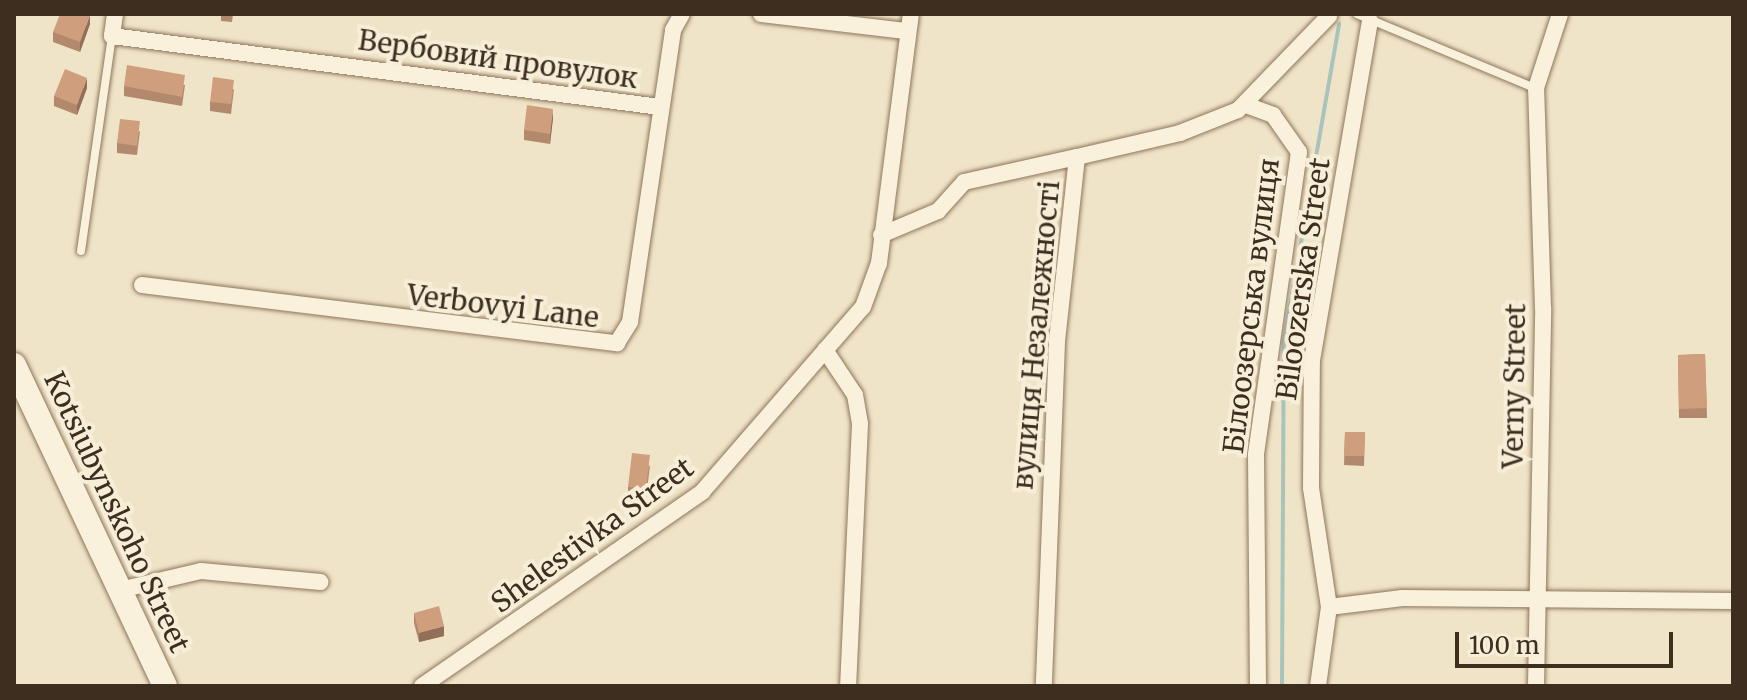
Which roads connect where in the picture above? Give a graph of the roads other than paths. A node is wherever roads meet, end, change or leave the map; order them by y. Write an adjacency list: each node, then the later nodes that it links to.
1 (115, 14): 9 (street)
2 (682, 14): 12 (street, Verbovyi Lane)
3 (761, 14): 8 (street)
4 (911, 14): 8 (street, Shelestivka Street)
5 (1560, 14): 10 (street, Verny Street)
6 (1336, 15): 11 (street)
7 (1366, 16): 10 (lane); 23 (street, Biloozerska Street)
8 (906, 31): 14 (street, Shelestivka Street)
9 (112, 36): 12 (street, Вербовий провулок); 15 (lane)
10 (1536, 88): 21 (street, Verny Street)
11 (1246, 105): 13 (street); 28 (street, Білоозерська вулиця)
12 (660, 107): 16 (street, Verbovyi Lane)
13 (1077, 157): 14 (street, вулиця Незалежності); 27 (street, вулиця Незалежності)
14 (881, 235): 17 (street, Shelestivka Street)
15 (81, 251)
16 (142, 285)
17 (825, 350): 25 (street, Shelestivka Street); 26 (street)
18 (14, 365): 20 (street, Kotsiubynskoho Street)
19 (320, 582): 20 (street)
20 (124, 589): 24 (street, Kotsiubynskoho Street)
21 (1536, 597): 22 (street); 23 (street); 30 (street, Verny Street)
22 (1733, 601)
23 (1329, 607): 29 (street, Biloozerska Street)
24 (165, 686)
25 (422, 686)
26 (848, 686)
27 (1044, 686)
28 (1258, 686)
29 (1318, 686)
30 (1536, 686)

